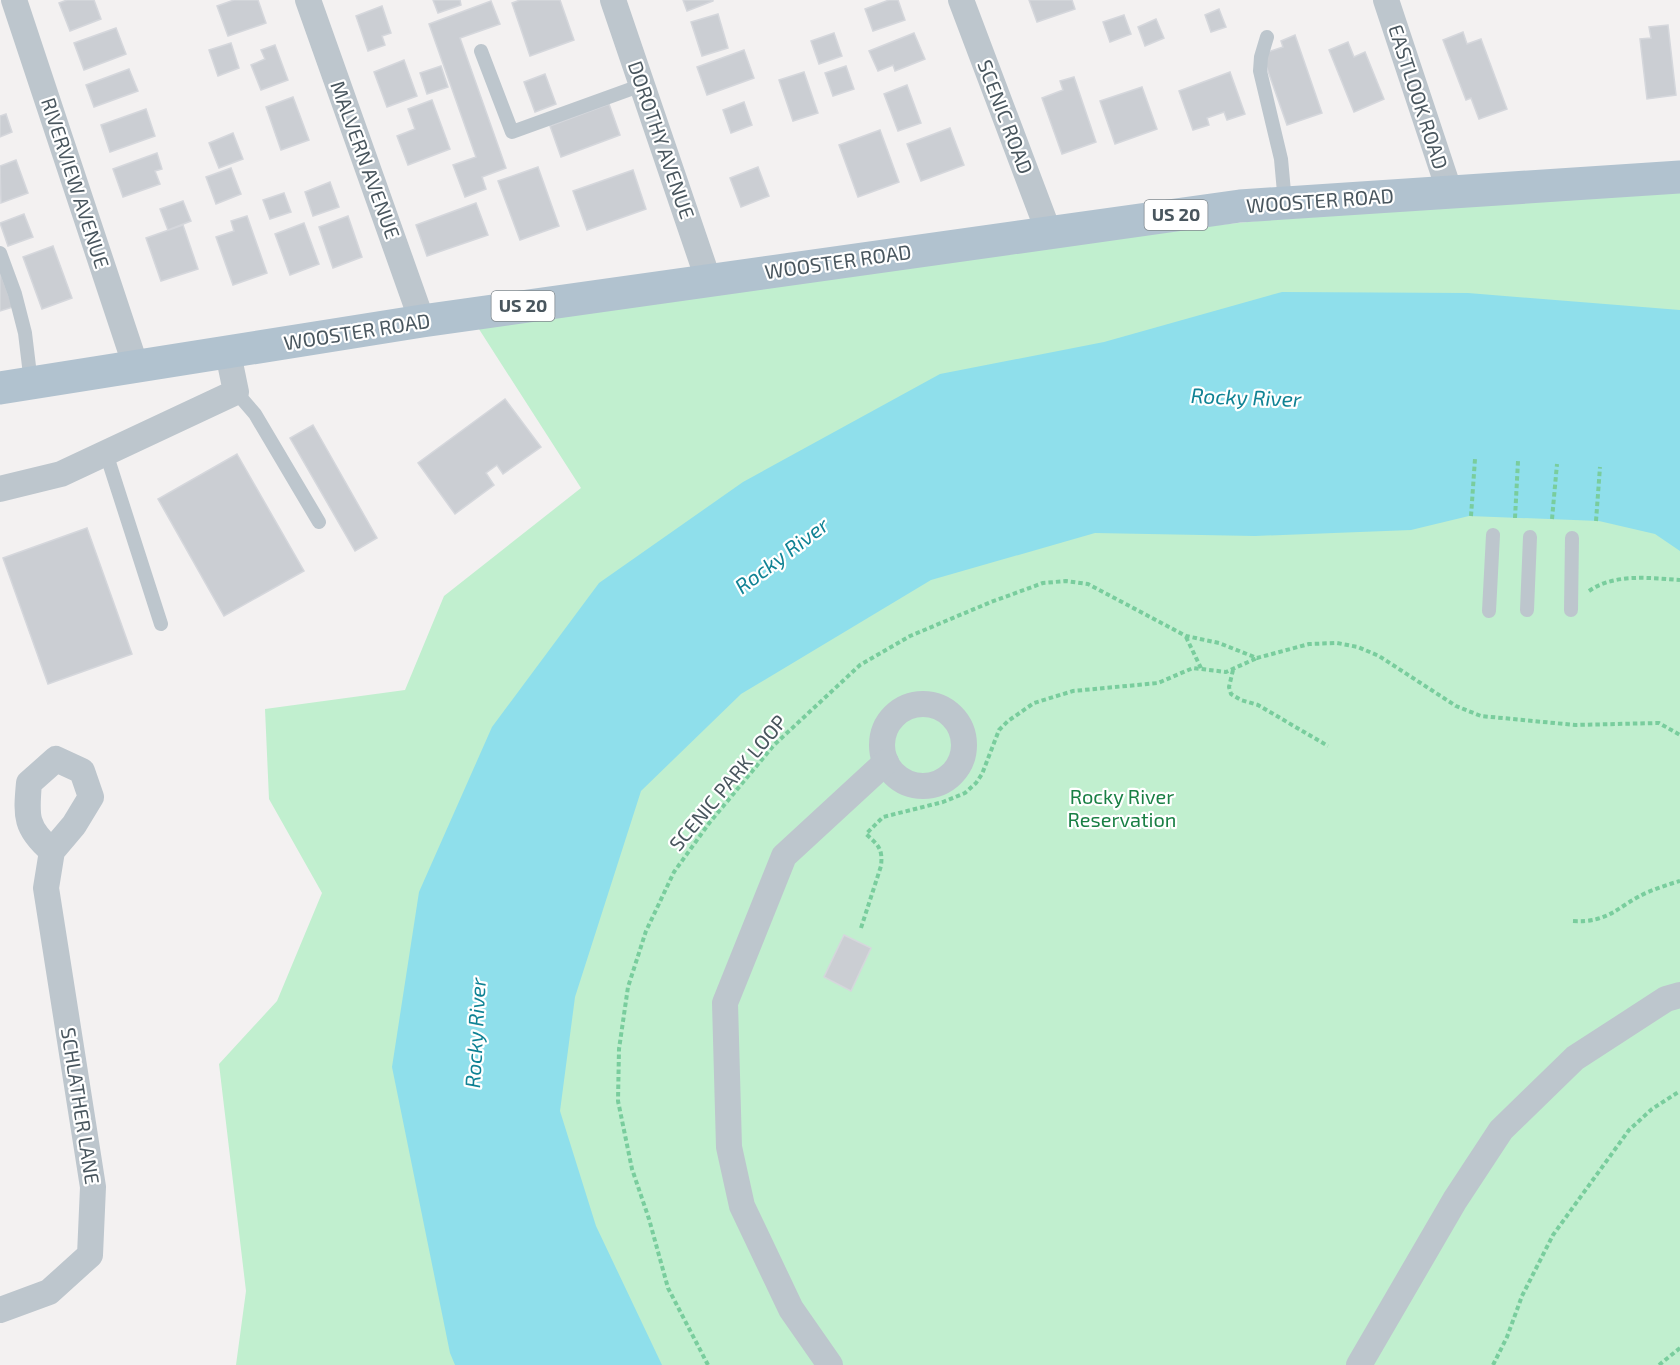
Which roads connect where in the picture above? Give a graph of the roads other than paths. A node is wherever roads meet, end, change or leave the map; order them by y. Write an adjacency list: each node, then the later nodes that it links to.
1 (14, 0): 17 (street, RIVERVIEW AVENUE)
2 (308, 0): 15 (street, MALVERN AVENUE)
3 (613, 0): 8 (street, DOROTHY AVENUE)
4 (961, 0): 12 (street, SCENIC ROAD)
5 (1386, 0): 10 (street, EASTLOOK ROAD)
6 (1267, 37): 11 (lane)
7 (481, 51): 8 (lane)
8 (642, 85): 14 (street, DOROTHY AVENUE)
9 (1680, 177): 10 (main road, WOOSTER ROAD / US 20)
10 (1450, 193): 11 (main road, WOOSTER ROAD / US 20)
11 (1285, 203): 12 (main road, WOOSTER ROAD / US 20)
12 (1048, 233): 14 (main road, WOOSTER ROAD / US 20)
13 (0, 253): 18 (lane)
14 (708, 279): 15 (main road, WOOSTER ROAD / US 20)
15 (422, 321): 16 (main road, WOOSTER ROAD / US 20)
16 (228, 353): 17 (main road, WOOSTER ROAD / US 20); 19 (street)
17 (136, 367): 18 (main road, WOOSTER ROAD / US 20)
18 (16, 386)
19 (236, 392): 20 (street); 22 (lane)
20 (106, 453): 21 (street); 29 (lane)
21 (0, 489)
22 (319, 522)
23 (1493, 535): 26 (lane)
24 (1530, 537): 27 (lane)
25 (1572, 538): 28 (lane)
26 (1489, 610)
27 (1527, 610)
28 (1571, 610)
29 (161, 624)
30 (886, 762): 34 (street)
31 (52, 851): 33 (street, SCHLATHER LANE)
32 (1680, 994): 35 (street)
33 (0, 1310)
34 (830, 1365)
35 (1359, 1365)

